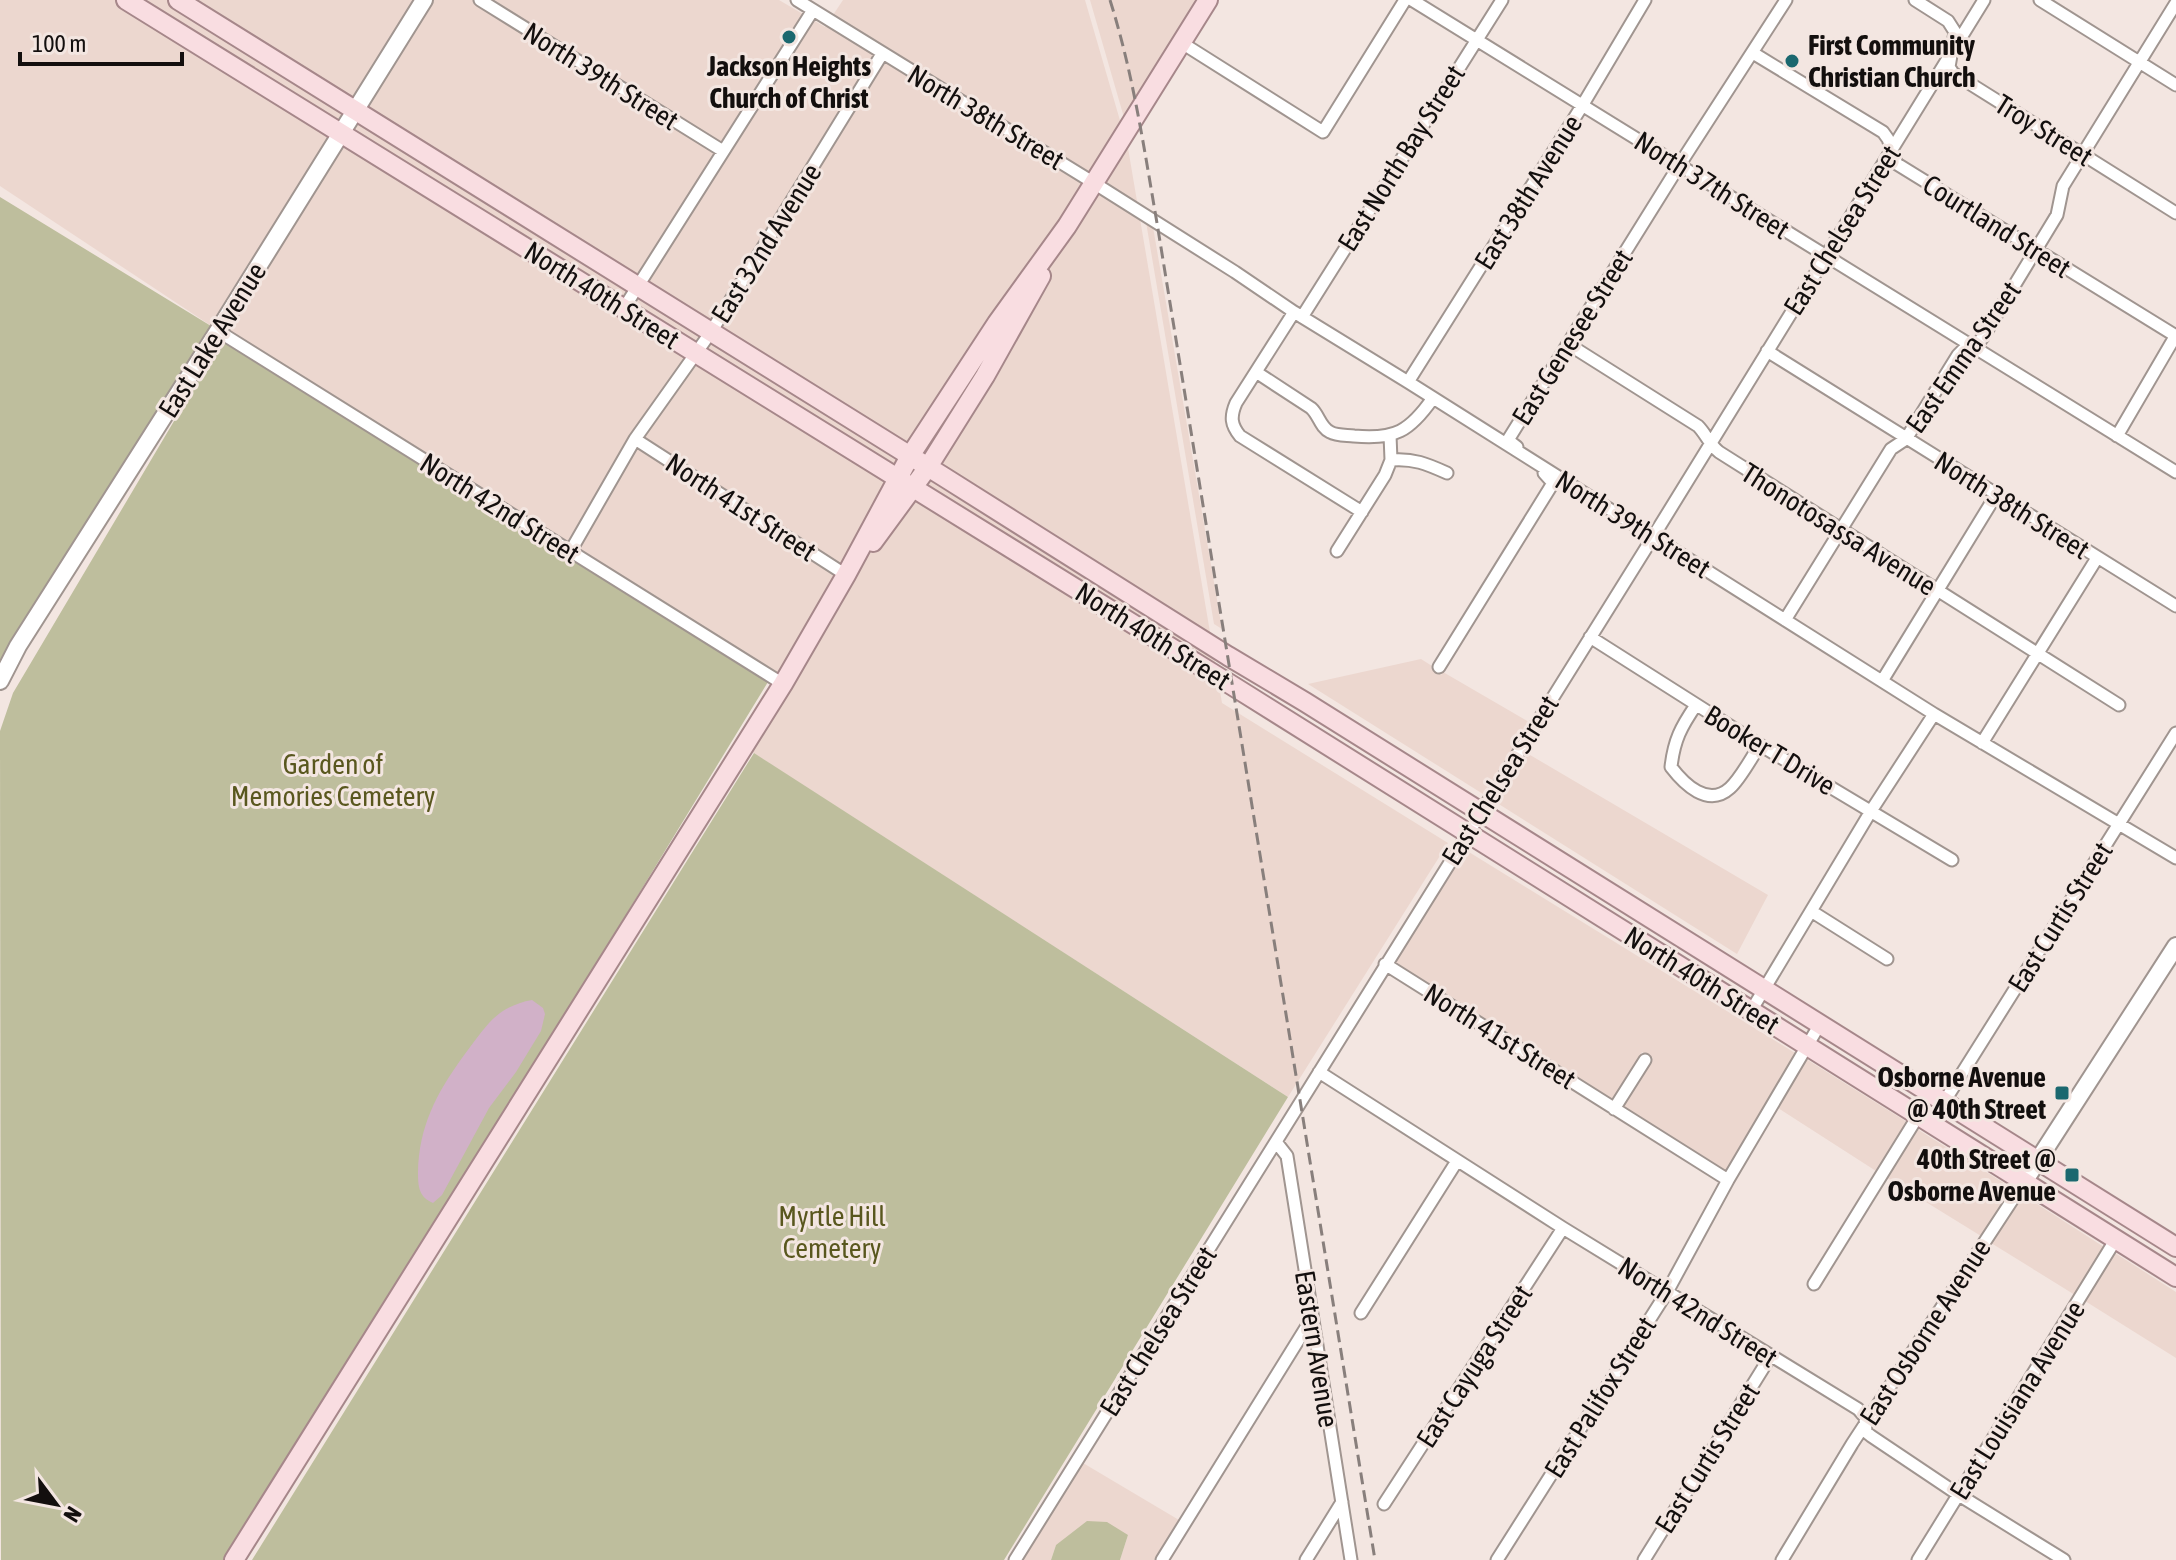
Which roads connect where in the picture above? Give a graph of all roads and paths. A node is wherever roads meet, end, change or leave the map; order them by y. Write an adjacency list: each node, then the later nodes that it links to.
1 (126, 0): 17 (main road, North 40th Street)
2 (178, 0): 17 (street); 26 (main road, North 40th Street)
3 (424, 0): 26 (street, East Lake Avenue)
4 (480, 0): 28 (street, North 39th Street)
5 (797, 0): 16 (street, North 38th Street)
6 (1208, 0): 19 (main road)
7 (1405, 0): 19 (street)
8 (1412, 0): 18 (street, North 37th Street)
9 (1502, 0): 18 (street, East North Bay Street)
10 (1645, 0): 25 (street, East 38th Avenue)
11 (1786, 0): 21 (street, East Genesee Street)
12 (1915, 0): 20 (street, Troy Street)
13 (1984, 0): 20 (street, East Chelsea Street)
14 (2040, 0): 23 (street)
15 (2176, 3): 23 (street, East Emma Street)
16 (813, 10): 22 (street, North 38th Street); 28 (street)
17 (163, 23): 27 (main road, North 40th Street)
18 (1476, 40): 25 (street, North 37th Street); 41 (street, East North Bay Street)
19 (1182, 43): 32 (main road)
20 (1952, 52): 29 (street, East Chelsea Street); 30 (street, Troy Street)
21 (1753, 53): 29 (street, Courtland Street); 31 (street, East Genesee Street)
22 (882, 54): 32 (street, North 38th Street); 43 (street, East 32nd Avenue)
23 (2140, 62): 24 (street); 30 (street, East Emma Street)
24 (2176, 85)
25 (1582, 106): 31 (street, North 37th Street); 50 (street, East 38th Avenue)
26 (355, 112): 27 (street, East Lake Avenue); 33 (main road, North 40th Street)
27 (341, 133): 35 (main road, North 40th Street); 42 (street, East Lake Avenue)
28 (723, 151): 39 (street)
29 (1891, 151): 37 (street, Courtland Street); 38 (street, East Chelsea Street)
30 (2084, 155): 34 (street, Troy Street); 37 (street, East Emma Street)
31 (1680, 164): 38 (street, North 37th Street); 45 (street, East Genesee Street)
32 (1094, 183): 36 (main road); 41 (street, North 39th Street)
33 (498, 199): 35 (street); 39 (main road, North 40th Street)
34 (2176, 213)
35 (485, 222): 40 (main road, North 40th Street)
36 (1067, 226): 57 (main road); 60 (main road)
37 (2035, 249): 44 (street, Courtland Street); 46 (street, East Emma Street)
38 (1826, 256): 46 (street, North 37th Street); 47 (street, East Chelsea Street)
39 (638, 286): 40 (street); 43 (main road, North 40th Street)
40 (624, 308): 48 (main road, North 40th Street)
41 (1298, 315): 49 (street, East North Bay Street); 50 (street, North 39th Street)
42 (218, 331): 69 (street, North 42nd Street); 80 (street, East Lake Avenue)
43 (711, 332): 48 (street, East 32nd Avenue); 57 (main road, North 40th Street)
44 (2176, 336): 53 (street)
45 (1568, 344): 56 (street, Thonotosassa Avenue); 59 (street, East Genesee Street)
46 (1975, 347): 53 (street, North 37th Street); 55 (street, East Emma Street)
47 (1767, 351): 55 (street, North 38th Street); 56 (street, East Chelsea Street)
48 (697, 353): 54 (street, East 32nd Avenue); 63 (main road, North 40th Street)
49 (1256, 372): 52 (street); 65 (street, East North Bay Street)
50 (1408, 382): 51 (street, North 39th Street)
51 (1433, 398): 52 (street); 59 (street, North 39th Street)
52 (1390, 435): 58 (street)
53 (2117, 436): 61 (street, North 37th Street)
54 (635, 439): 69 (street, East 32nd Avenue); 71 (street, North 41st Street)
55 (1906, 439): 64 (street, North 38th Street); 66 (street, East Emma Street)
56 (1710, 444): 66 (street, Thonotosassa Avenue); 67 (street, East Chelsea Street)
57 (910, 456): 60 (main road, North 40th Street); 63 (main road)
58 (1391, 460): 62 (street); 65 (street)
59 (1531, 460): 67 (street, North 39th Street); 79 (street, East Genesee Street)
60 (928, 467): 63 (main road); 72 (main road, North 40th Street)
61 (2176, 472)
62 (1447, 473)
63 (906, 482): 71 (main road); 74 (main road, North 40th Street)
64 (1996, 495): 70 (street, North 38th Street); 73 (street)
65 (1362, 512): 68 (street)
66 (1841, 531): 73 (street, Thonotosassa Avenue); 76 (street, East Emma Street)
67 (1653, 537): 76 (street, North 39th Street); 77 (street, East Chelsea Street)
68 (1337, 551)
69 (570, 552): 82 (street, North 42nd Street)
70 (2097, 558): 75 (street, North 38th Street); 78 (street)
71 (846, 575): 82 (main road)
72 (1107, 579): 74 (street); 83 (main road, North 40th Street)
73 (1938, 592): 78 (street, Thonotosassa Avenue); 81 (street)
74 (1094, 600): 87 (main road, North 40th Street)
75 (2176, 606)
76 (1785, 620): 81 (street, North 39th Street)
77 (1590, 637): 84 (street, Booker T Drive); 92 (street, East Chelsea Street)
78 (2039, 654): 85 (street, Thonotosassa Avenue); 89 (street)
79 (1439, 667)
80 (0, 681)
81 (1882, 681): 86 (street, North 39th Street)
82 (783, 684): 131 (main road)
83 (1305, 702): 87 (street); 92 (main road, North 40th Street)
84 (1696, 705): 90 (street, Booker T Drive); 90 (street)
85 (2119, 705)
86 (1934, 714): 89 (street, North 39th Street); 91 (street)
87 (1291, 724): 94 (main road, North 40th Street)
88 (2176, 733): 93 (street, East Curtis Street)
89 (1982, 743): 93 (street, North 39th Street)
90 (1760, 745): 91 (street, Booker T Drive)
91 (1871, 811): 96 (street, Booker T Drive); 98 (street)
92 (1480, 812): 94 (street, East Chelsea Street); 97 (main road, North 40th Street)
93 (2119, 823): 95 (street, North 39th Street); 111 (street, East Curtis Street)
94 (1467, 833): 99 (main road, North 40th Street); 103 (street, East Chelsea Street)
95 (2176, 858)
96 (1952, 860)
97 (1627, 903): 99 (street); 101 (main road, North 40th Street)
98 (1811, 911): 102 (street); 105 (street)
99 (1613, 925): 104 (main road, North 40th Street)
100 (2176, 946): 116 (street, East Osborne Avenue)
101 (1710, 955): 104 (street); 105 (main road, North 40th Street)
102 (1887, 959)
103 (1385, 964): 110 (street, East Chelsea Street); 112 (street, North 41st Street)
104 (1697, 977): 106 (main road, North 40th Street)
105 (1764, 989): 106 (street); 107 (main road, North 40th Street)
106 (1751, 1011): 108 (main road, North 40th Street)
107 (1820, 1024): 108 (street, East Palifox Street); 111 (main road, North 40th Street)
108 (1806, 1046): 113 (main road, North 40th Street); 117 (street, East Palifox Street)
109 (1645, 1060): 112 (street)
110 (1319, 1072): 114 (street, East Chelsea Street); 115 (street, North 42nd Street)
111 (1944, 1102): 116 (main road, North 40th Street)
112 (1614, 1109): 117 (street, North 41st Street)
113 (1918, 1116): 118 (main road, North 40th Street); 122 (street)
114 (1276, 1142): 125 (street, Eastern Avenue); 132 (street, East Chelsea Street)
115 (1457, 1161): 119 (street, North 42nd Street); 124 (street)
116 (2038, 1161): 118 (street, East Osborne Avenue); 121 (main road, North 40th Street)
117 (1728, 1180): 123 (street, East Palifox Street)
118 (2024, 1182): 120 (main road, North 40th Street); 127 (street, East Osborne Avenue)
119 (1563, 1228): 123 (street, North 42nd Street); 130 (street, East Cayuga Street)
120 (2116, 1239): 121 (main road, North 40th Street); 128 (street, East Louisiana Avenue)
121 (2172, 1265)
122 (1814, 1284)
123 (1667, 1292): 126 (street, North 42nd Street); 136 (street, East Palifox Street)
124 (1361, 1313)
125 (1312, 1318): 129 (street, Eastern Avenue); 133 (street)
126 (1770, 1357): 127 (street, North 42nd Street); 137 (street, East Curtis Street)
127 (1866, 1423): 128 (street, North 42nd Street); 138 (street, East Osborne Avenue)
128 (1959, 1495): 139 (street, East Louisiana Avenue); 140 (street, North 42nd Street)
129 (1342, 1502): 134 (street); 135 (street, Eastern Avenue)
130 (1384, 1504)
131 (234, 1560)
132 (1015, 1560)
133 (1162, 1560)
134 (1306, 1560)
135 (1351, 1560)
136 (1497, 1560)
137 (1644, 1560)
138 (1782, 1560)
139 (1918, 1560)
140 (2064, 1560)

